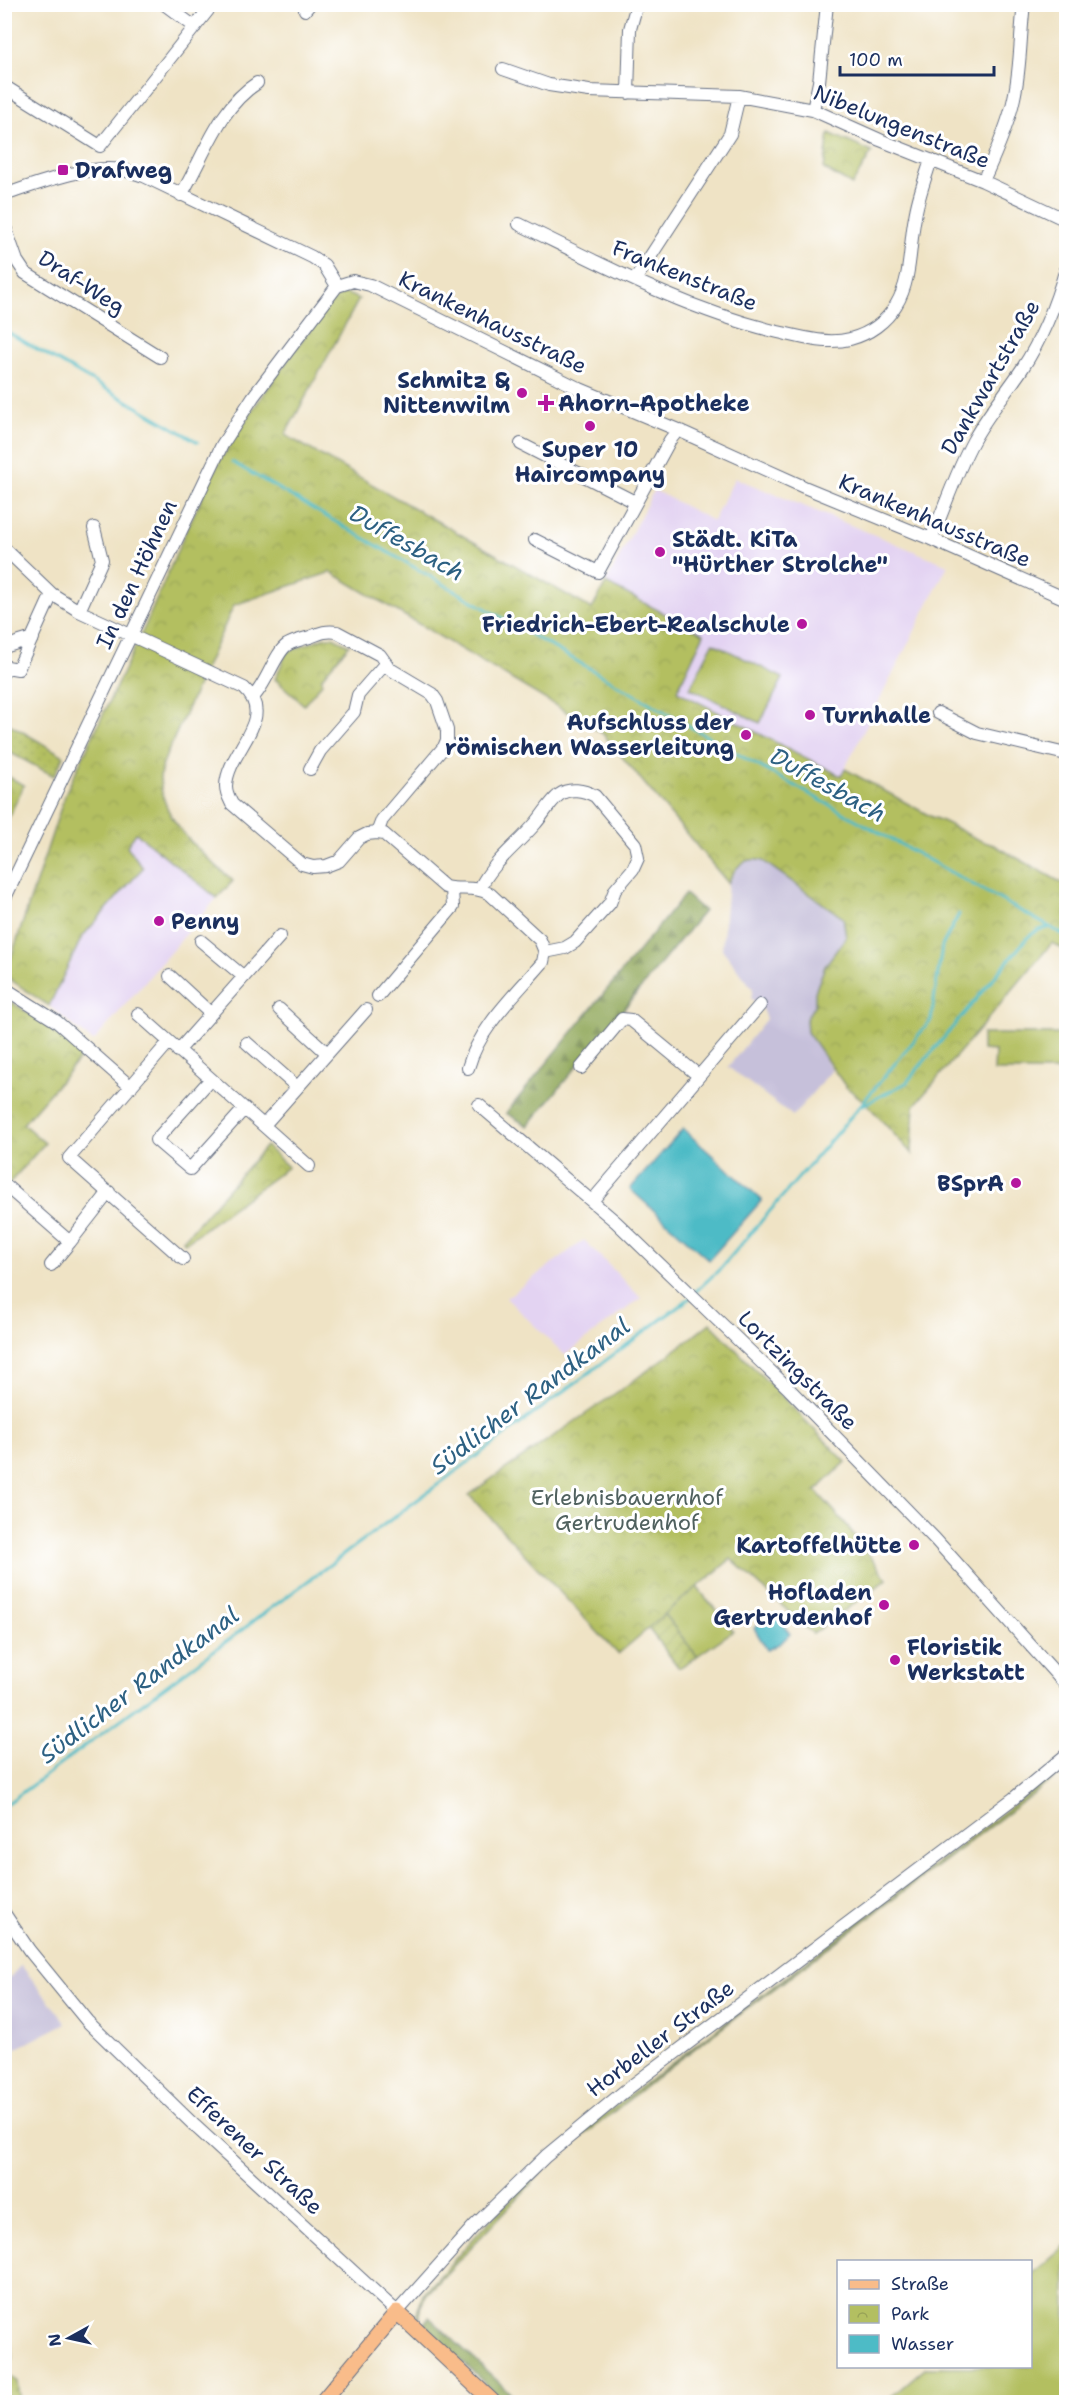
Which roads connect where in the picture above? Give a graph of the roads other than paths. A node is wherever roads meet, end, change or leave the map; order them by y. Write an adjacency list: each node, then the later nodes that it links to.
1 (164, 4): 6 (street)
2 (213, 4): 6 (street)
3 (637, 4): 10 (street)
4 (827, 4): 12 (street)
5 (1024, 4): 14 (street)
6 (195, 27): 9 (street)
7 (503, 69): 10 (street, Nibelungenstraße)
8 (257, 83): 16 (street)
9 (4, 86)
10 (628, 93): 11 (street, Nibelungenstraße)
11 (739, 96): 12 (street, Nibelungenstraße); 21 (street)
12 (813, 110): 13 (street, Nibelungenstraße)
13 (931, 160): 14 (street, Nibelungenstraße); 21 (street, Frankenstraße)
14 (983, 181): 17 (street, Nibelungenstraße)
15 (4, 195): 16 (street)
16 (181, 195): 22 (street)
17 (1066, 220)
18 (4, 224): 23 (street, Draf-Weg)
19 (519, 224): 21 (street, Frankenstraße)
20 (1066, 268): 28 (street, Dankwartstraße)
21 (635, 280)
22 (338, 286): 24 (street, Krankenhausstraße); 34 (street, In den Höhnen)
23 (160, 357)
24 (678, 430): 26 (street); 28 (street, Krankenhausstraße)
25 (521, 444): 26 (street)
26 (635, 502): 29 (street)
27 (94, 528): 33 (street)
28 (931, 539): 32 (street, Krankenhausstraße)
29 (535, 540)
30 (4, 548): 31 (street)
31 (52, 594): 33 (street); 35 (street)
32 (1066, 599)
33 (79, 611): 34 (street)
34 (131, 634): 39 (street); 46 (street, In den Höhnen)
35 (33, 638): 36 (street); 38 (street)
36 (4, 647)
37 (385, 664): 39 (street); 42 (street); 43 (street)
38 (5, 667)
39 (254, 696): 43 (street)
40 (938, 714): 41 (street)
41 (1066, 754)
42 (310, 769)
43 (377, 833): 45 (street)
44 (480, 888): 45 (street); 49 (street); 49 (street)
45 (452, 889): 53 (street)
46 (4, 900)
47 (280, 936): 51 (street)
48 (201, 941): 51 (street)
49 (545, 952): 63 (street)
50 (170, 976): 57 (street)
51 (244, 977): 57 (street)
52 (4, 988): 67 (street)
53 (378, 996)
54 (760, 1005): 65 (street)
55 (279, 1010): 62 (street)
56 (366, 1010): 62 (street)
57 (210, 1013): 61 (street)
58 (138, 1014): 59 (street)
59 (169, 1042): 61 (street); 67 (street)
60 (247, 1044): 68 (street)
61 (178, 1051): 66 (street)
62 (327, 1053): 68 (street)
63 (468, 1068)
64 (581, 1068): 65 (street)
65 (699, 1076): 75 (street)
66 (210, 1080): 70 (street); 70 (street)
67 (131, 1087): 74 (street)
68 (297, 1087): 71 (street)
69 (479, 1105): 75 (street, Lortzingstraße)
70 (244, 1109): 71 (street)
71 (264, 1125): 72 (street)
72 (309, 1166)
73 (6, 1186): 76 (street)
74 (109, 1192): 76 (street); 77 (street)
75 (592, 1201): 79 (street, Lortzingstraße)
76 (70, 1242): 78 (street)
77 (183, 1259)
78 (51, 1265)
79 (1066, 1685)
80 (1066, 1755): 82 (street, Horbeller Straße)
81 (4, 1913): 82 (street, Efferener Straße)
82 (397, 2312): 83 (main road, Horbeller Straße); 84 (main road, Efferener Straße)
83 (322, 2403)
84 (493, 2403)

